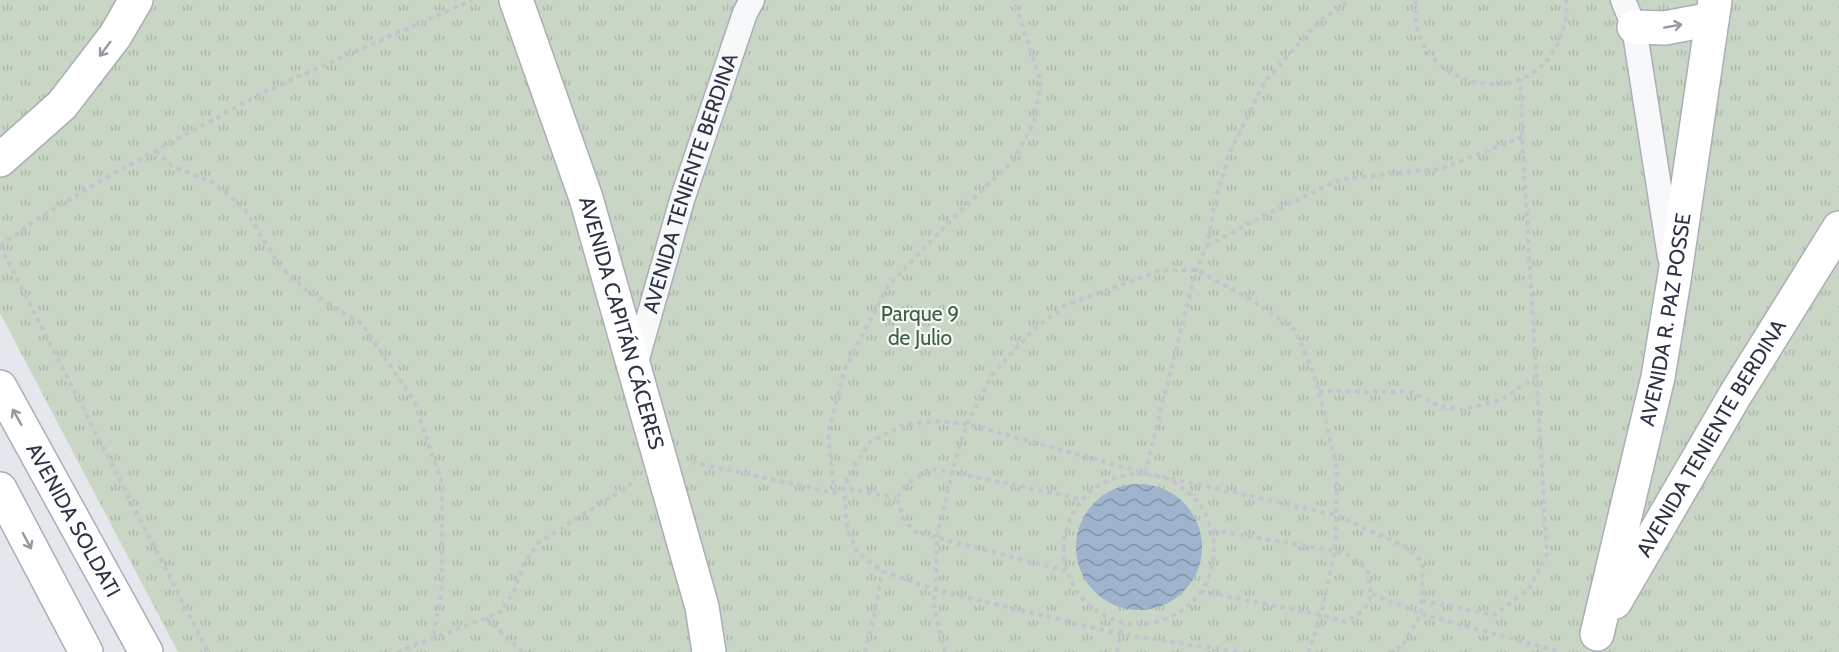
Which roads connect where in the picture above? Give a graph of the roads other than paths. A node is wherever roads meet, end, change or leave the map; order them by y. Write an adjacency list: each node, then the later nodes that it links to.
1 (136, 0): 6 (street, one-way to 6)
2 (516, 0): 9 (street, AVENIDA CAPITÁN CÁCERES)
3 (752, 0): 9 (street, AVENIDA TENIENTE BERDINA)
4 (1713, 9): 5 (street, one-way to 4); 8 (street, AVENIDA R. PAZ POSSE)
5 (1628, 13): 8 (street)
6 (0, 160)
7 (1839, 228): 12 (street, AVENIDA TENIENTE BERDINA)
8 (1674, 280): 12 (street, AVENIDA R. PAZ POSSE)
9 (634, 369): 15 (street, AVENIDA CAPITÁN CÁCERES)
10 (0, 387): 14 (street, AVENIDA SOLDATI, one-way to 10)
11 (0, 489): 13 (street, one-way to 13)
12 (1593, 643)
13 (87, 652)
14 (146, 652)
15 (709, 652)

